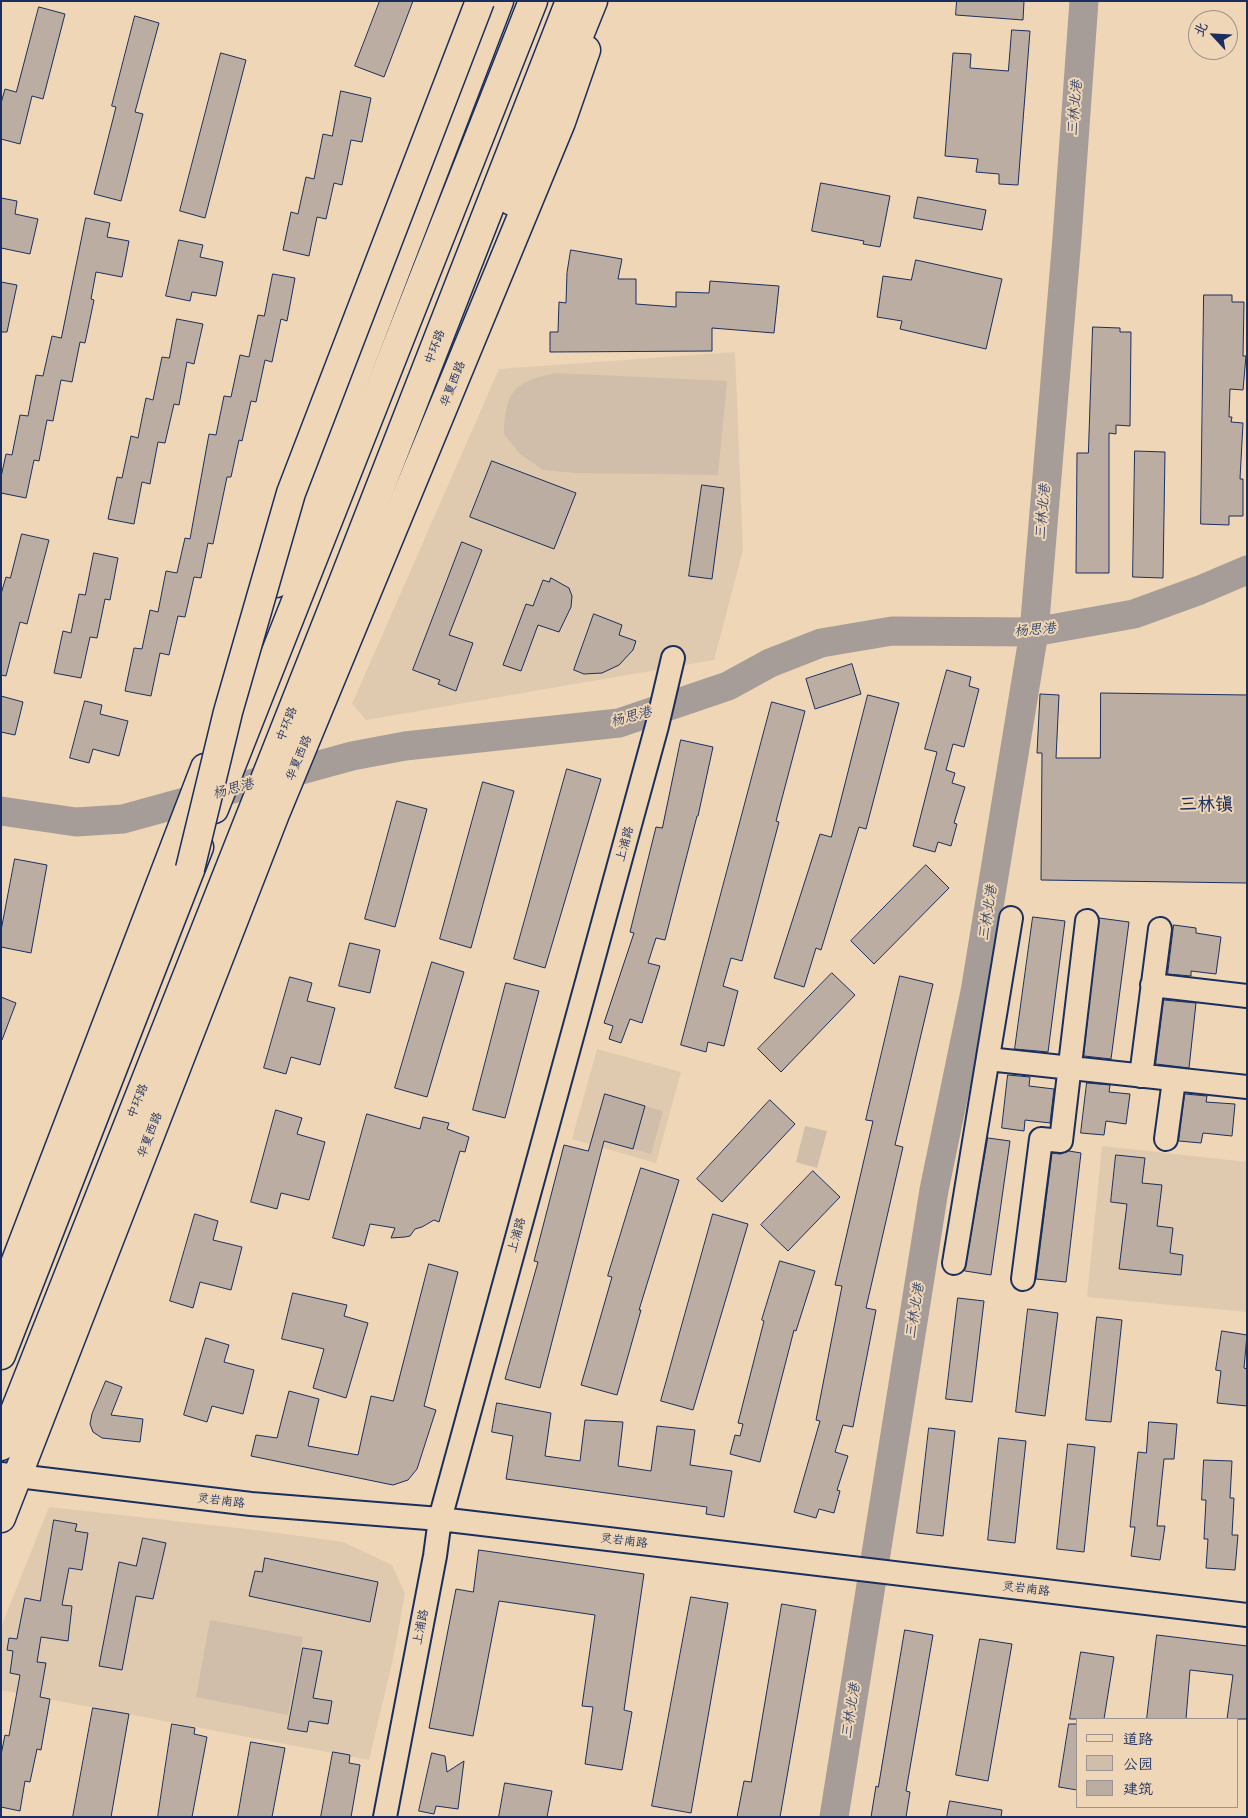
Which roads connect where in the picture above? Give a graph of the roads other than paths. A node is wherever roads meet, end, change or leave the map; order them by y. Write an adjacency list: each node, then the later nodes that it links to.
1 (474, 1): 9 (main road)
2 (480, 1): 10 (main road, bridge)
3 (499, 1): 9 (main road)
4 (533, 1): 10 (main road, bridge)
5 (570, 1): 16 (main road, 中环路)
6 (592, 1): 16 (main road)
7 (603, 1): 28 (main road, 华夏西路)
8 (673, 658): 30 (street, 上浦路)
9 (238, 682): 25 (main road)
10 (190, 869): 26 (main road)
11 (1011, 918): 17 (street)
12 (1087, 921): 18 (street)
13 (1160, 928): 14 (street)
14 (1152, 986): 15 (street); 19 (street)
15 (1247, 996)
16 (155, 1058): 27 (main road, 中环路)
17 (988, 1059): 18 (street); 23 (street)
18 (1070, 1069): 19 (street); 24 (street)
19 (1141, 1076): 20 (street)
20 (1174, 1080): 21 (street); 22 (street)
21 (1247, 1087)
22 (1166, 1139)
23 (954, 1263)
24 (1023, 1279)
25 (1, 1300)
26 (1, 1355)
27 (1, 1446)
28 (9, 1476): 29 (main road, 华夏西路); 30 (street, 灵岩南路)
29 (1, 1518)
30 (440, 1518): 31 (street, 灵岩南路); 32 (street, 上浦路)
31 (1247, 1615)
32 (385, 1817)

